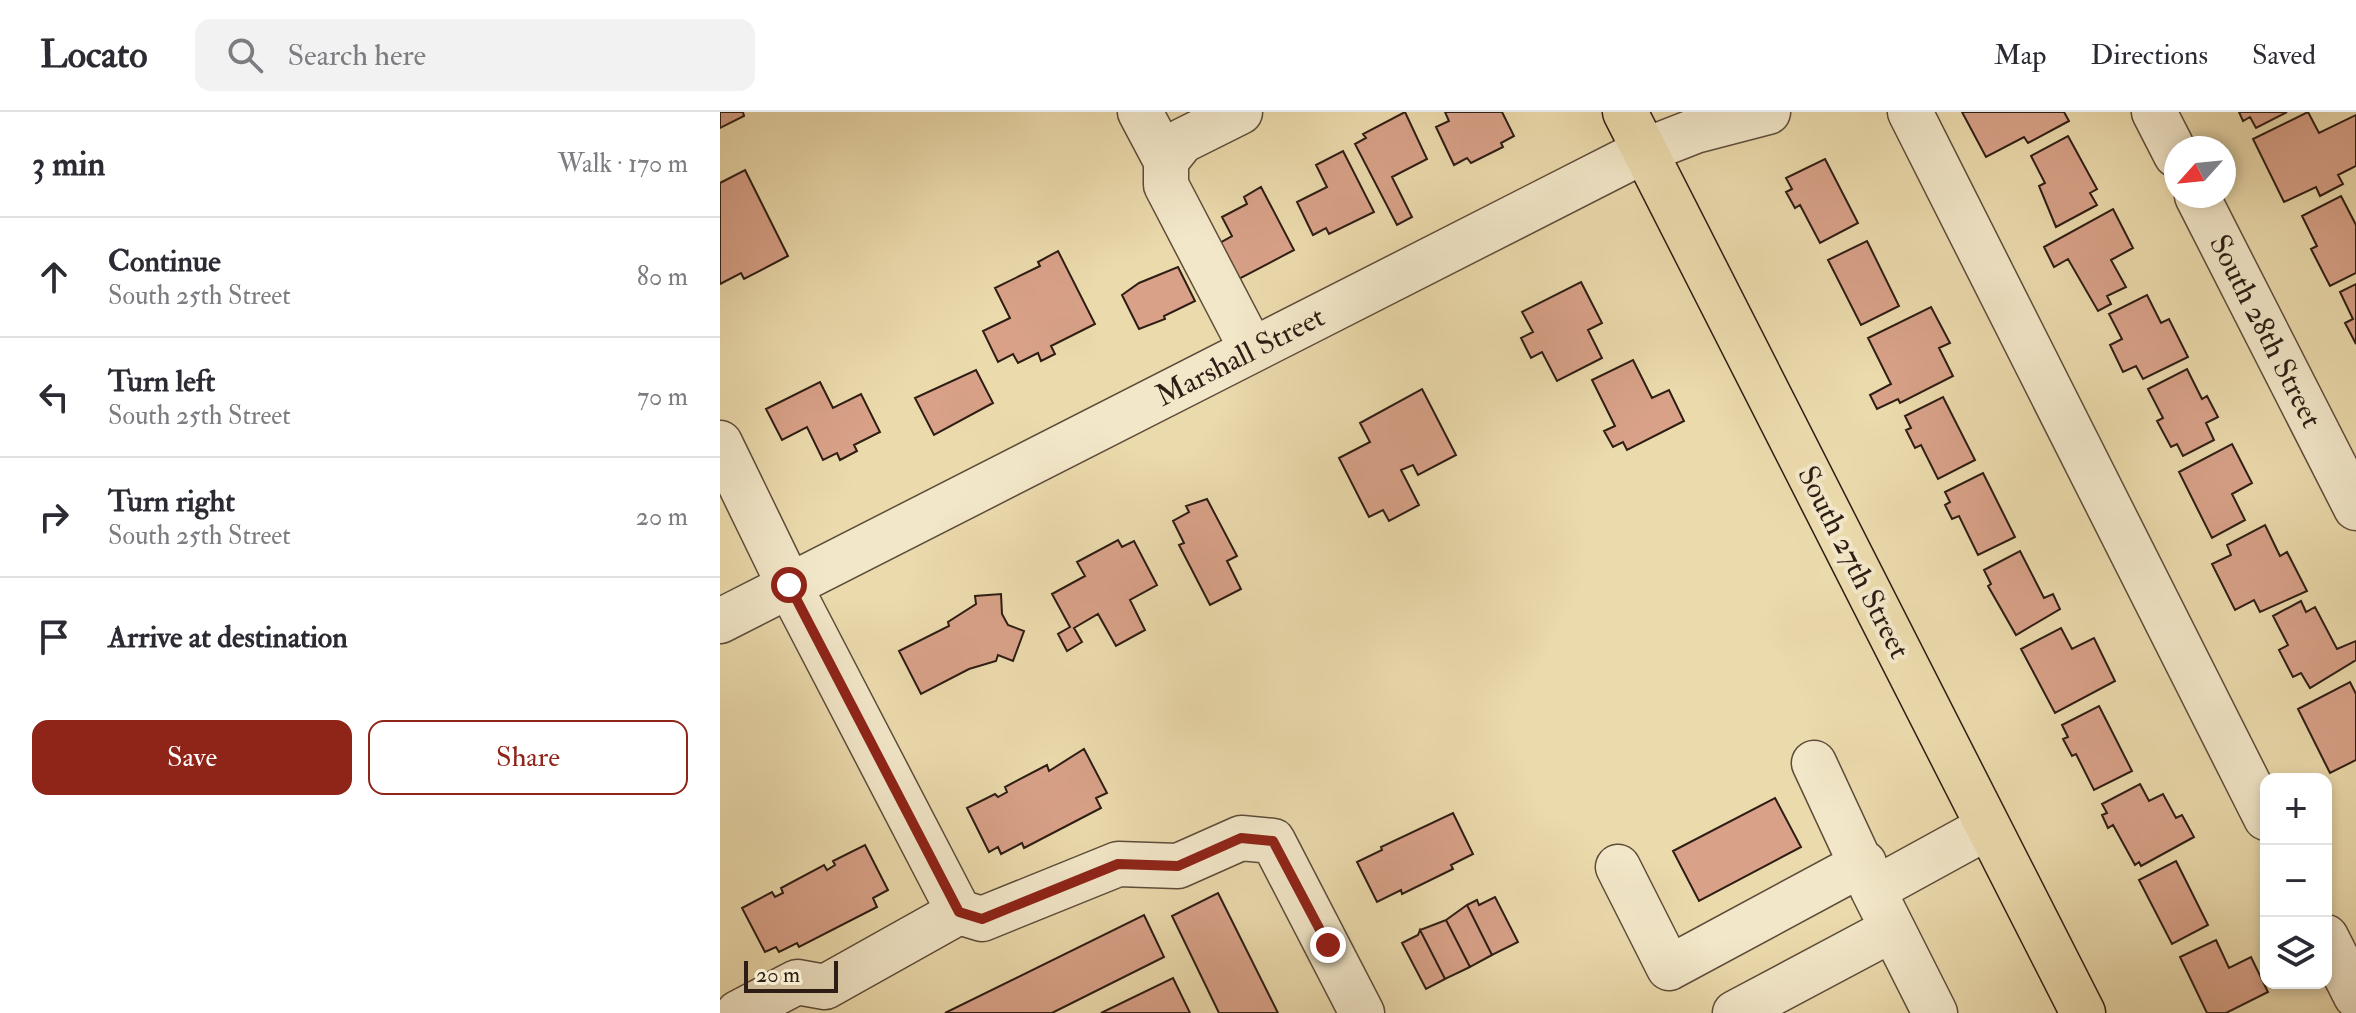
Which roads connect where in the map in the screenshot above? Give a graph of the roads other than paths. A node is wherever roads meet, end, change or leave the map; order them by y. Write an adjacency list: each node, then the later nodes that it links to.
1 (1140, 112): 9 (street)
2 (1240, 112): 9 (street)
3 (1625, 112): 8 (main road, South 27th Street)
4 (1768, 112): 8 (street, Marshall Street)
5 (1910, 112): 17 (street)
6 (2154, 112): 7 (street)
7 (2166, 136)
8 (1644, 151): 11 (street, Marshall Street); 18 (main road, South 27th Street)
9 (1166, 161): 11 (street)
10 (2203, 208): 13 (street, South 28th Street)
11 (1252, 350): 14 (street, Marshall Street)
12 (720, 443): 14 (street)
13 (2356, 508)
14 (789, 585): 15 (street, Marshall Street); 21 (street)
15 (720, 621)
16 (1814, 763): 20 (street)
17 (2260, 806)
18 (1988, 827): 20 (street); 29 (main road, South 27th Street)
19 (1618, 867): 20 (street)
20 (1868, 877): 22 (street)
21 (959, 912): 25 (street); 26 (street)
22 (1891, 930): 27 (street); 28 (street)
23 (2332, 949): 24 (street)
24 (2356, 996)
25 (738, 1013)
26 (1362, 1013)
27 (1735, 1013)
28 (1935, 1013)
29 (2083, 1013)

